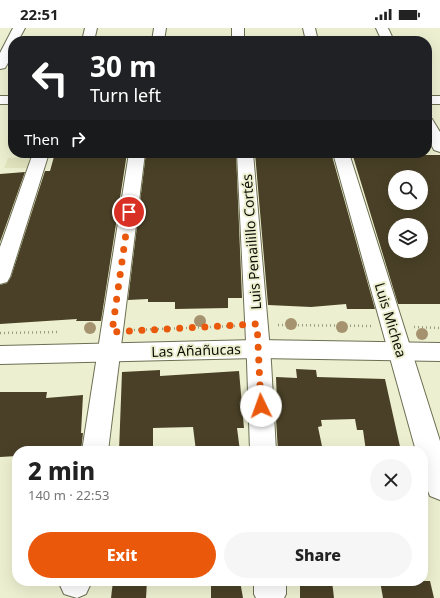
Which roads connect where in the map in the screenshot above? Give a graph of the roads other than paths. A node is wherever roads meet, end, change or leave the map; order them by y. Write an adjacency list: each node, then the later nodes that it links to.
1 (8, 49): 2 (street)
2 (0, 65)
3 (432, 132): 4 (street)
4 (440, 147)
5 (39, 158): 9 (street)
6 (136, 158): 10 (street)
7 (245, 158): 11 (street, Luis Penailillo Cortés)
8 (342, 158): 12 (street, Luis Michea)
9 (0, 277)
10 (111, 342): 11 (street, Las Añañucas); 14 (street, Las Añañucas); 15 (street)
11 (258, 349): 12 (street, Las Añañucas); 16 (street, Luis Penailillo Cortés)
12 (400, 351): 13 (street, Las Añañucas); 17 (street, Luis Michea)
13 (440, 352)
14 (0, 355)
15 (96, 446)
16 (263, 446)
17 (440, 486)

